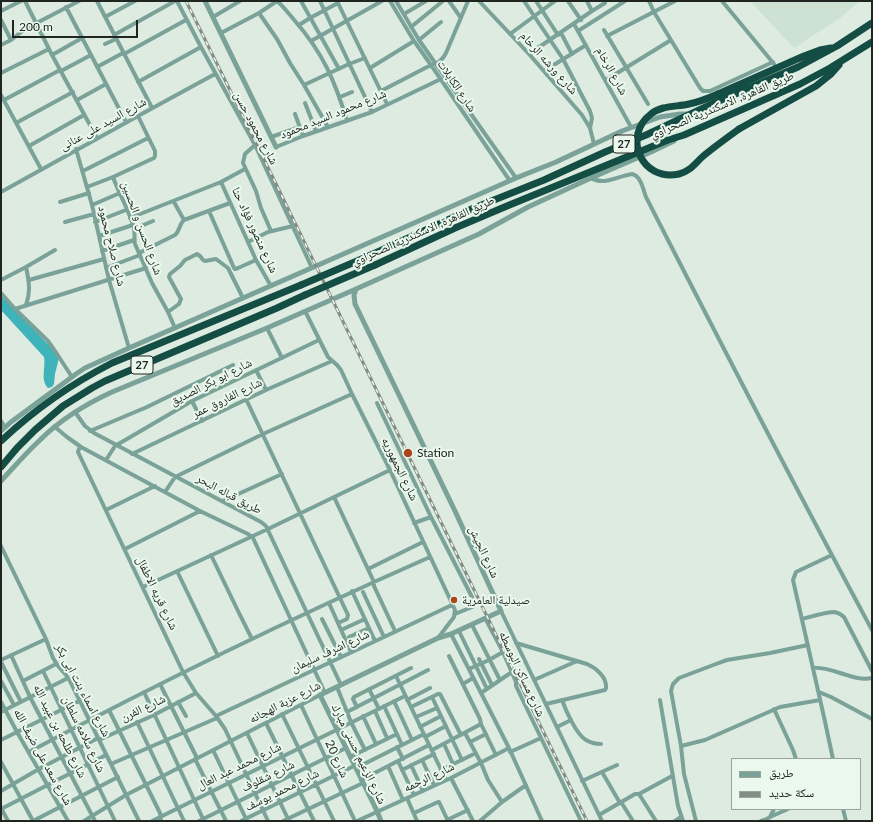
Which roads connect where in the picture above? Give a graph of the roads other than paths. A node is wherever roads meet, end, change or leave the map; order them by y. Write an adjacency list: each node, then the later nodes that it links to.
1 (21, 1): 36 (street)
2 (25, 1): 51 (street)
3 (79, 1): 33 (street)
4 (97, 1): 42 (street)
5 (134, 1): 42 (street)
6 (176, 1): 47 (street, شارع محمود حسن); 64 (street)
7 (206, 1): 43 (street, شارع محمود حسن)
8 (240, 1): 43 (street)
9 (277, 1): 32 (street); 39 (street)
10 (286, 1): 32 (street)
11 (301, 1): 44 (street)
12 (320, 1): 34 (street)
13 (382, 1): 48 (street)
14 (390, 1): 71 (street, شارع الكابلات)
15 (396, 1): 40 (street, شارع الكابلات)
16 (426, 1): 40 (street)
17 (443, 1): 56 (street)
18 (449, 1): 45 (street)
19 (468, 1): 45 (street)
20 (479, 1): 60 (street, شارع ورشه الرخام)
21 (524, 1): 41 (street)
22 (536, 1): 35 (street)
23 (555, 1): 35 (street)
24 (568, 1): 49 (street)
25 (587, 1): 37 (street)
26 (625, 1): 58 (street)
27 (649, 1): 38 (street)
28 (675, 1): 38 (street)
29 (722, 1): 89 (street)
30 (338, 2): 34 (street); 48 (street)
31 (605, 3): 37 (street)
32 (281, 5): 54 (street)
33 (66, 7): 51 (street); 65 (street)
34 (324, 10): 44 (street); 55 (street)
35 (542, 10): 41 (street); 61 (street)
36 (1, 11)
37 (592, 11): 49 (street)
38 (654, 12): 63 (street); 70 (street)
39 (259, 13): 59 (street); 103 (street)
40 (404, 14): 56 (street, شارع الكابلات)
41 (534, 16): 60 (street); 69 (street)
42 (105, 17): 64 (street)
43 (213, 17): 59 (street, شارع محمود حسن)
44 (310, 18): 54 (street); 62 (street)
45 (461, 18): 88 (street)
46 (1, 20): 66 (street)
47 (186, 20): 77 (street, شارع محمود حسن); 79 (street)
48 (347, 20): 55 (street); 84 (street)
49 (581, 20): 53 (street)
50 (441, 22): 68 (street)
51 (36, 23): 66 (street); 78 (street)
52 (872, 23): 76 (highway, طريق القاهرة, الاسكندرية الصحراوي / 27)
53 (574, 24): 58 (street, شارع الرخام); 61 (street)
54 (299, 25): 67 (street)
55 (332, 28): 62 (street); 87 (street)
56 (411, 28): 68 (street, شارع الكابلات)
57 (604, 30): 63 (street)
58 (578, 31): 75 (street, شارع الرخام)
59 (221, 33): 130 (street, شارع محمود حسن)
60 (510, 34): 80 (street, شارع ورشه الرخام)
61 (559, 34): 69 (street); 81 (street)
62 (320, 35): 67 (street); 93 (street)
63 (607, 36): 91 (street)
64 (115, 37): 73 (street); 79 (street)
65 (82, 38): 82 (street); 83 (street)
66 (11, 40): 74 (street)
67 (311, 40): 97 (street)
68 (419, 40): 88 (street, شارع الكابلات)
69 (551, 40): 80 (street); 85 (street)
70 (671, 40): 89 (street); 91 (street)
71 (414, 41): 88 (street, شارع الكابلات); 92 (street)
72 (872, 42): 86 (highway, طريق القاهرة, الاسكندرية الصحراوي / 27)
73 (105, 44)
74 (1, 45)
75 (586, 45): 81 (street); 100 (street, شارع الرخام)
76 (837, 46): 89 (highway); 117 (highway, طريق القاهرة, الاسكندرية الصحراوي / 27)
77 (201, 47): 98 (street, شارع محمود حسن); 101 (street)
78 (49, 49): 82 (street); 96 (street)
79 (124, 54): 90 (street); 101 (street)
80 (530, 54): 95 (street, شارع ورشه الرخام)
81 (572, 54): 85 (street)
82 (52, 55): 94 (street)
83 (91, 55): 90 (street); 94 (street)
84 (365, 58): 87 (street); 92 (street)
85 (563, 59): 95 (street); 126 (street)
86 (844, 59): 89 (highway, bridge); 128 (highway, طريق القاهرة, الاسكندرية الصحراوي / 27)
87 (349, 64): 93 (street); 115 (street)
88 (434, 65): 99 (street, شارع الكابلات); 104 (street); 137 (street, شارع الكابلات)
89 (775, 65)
90 (97, 67): 102 (street)
91 (627, 67): 100 (street); 113 (street)
92 (370, 68): 104 (street)
93 (339, 69): 97 (street)
94 (61, 70): 105 (street); 109 (street)
95 (544, 71): 126 (street, شارع ورشه الرخام)
96 (1, 73)
97 (330, 73): 103 (street); 108 (street)
98 (216, 74): 114 (street, شارع السيد على عنانى); 134 (street, شارع محمود حسن)
99 (441, 79): 112 (street, شارع محمود السيد محمود); 139 (street, شارع الكابلات)
100 (606, 80): 125 (street, شارع الرخام)
101 (138, 82): 114 (street)
102 (106, 84): 110 (street); 121 (street)
103 (304, 85): 124 (street)
104 (381, 91): 112 (street)
105 (73, 92): 110 (street); 122 (street)
106 (352, 92): 108 (street)
107 (1, 95): 109 (street)
108 (340, 97): 120 (street)
109 (4, 100): 122 (street)
110 (77, 100): 118 (street)
111 (305, 103): 127 (street)
112 (387, 104): 115 (street, شارع محمود السيد محمود)
113 (648, 104)
114 (152, 108): 119 (street, شارع السيد على عنانى)
115 (372, 112): 120 (street, شارع محمود السيد محمود)
116 (295, 114): 123 (street)
117 (691, 114): 125 (street); 211 (highway, طريق القاهرة, الاسكندرية الصحراوي / 27, bridge)
118 (84, 115): 131 (street); 135 (street)
119 (138, 116): 121 (street, شارع السيد على عنانى); 132 (street)
120 (347, 121): 124 (street, شارع محمود السيد محمود)
121 (126, 122): 131 (street, شارع السيد على عنانى)
122 (16, 123): 135 (street)
123 (300, 127): 129 (street); 130 (street)
124 (328, 127): 127 (street, شارع محمود السيد محمود)
125 (631, 127): 133 (street)
126 (590, 128): 133 (street, شارع ورشه الرخام)
127 (316, 131): 129 (street, شارع محمود السيد محمود)
128 (684, 135): 145 (street); 216 (highway, طريق القاهرة, الاسكندرية الصحراوي / 27, bridge)
129 (303, 136): 136 (street, شارع محمود السيد محمود)
130 (271, 137): 136 (street, شارع محمود حسن)
131 (97, 138): 138 (street, شارع السيد على عنانى)
132 (148, 138): 142 (street); 143 (street)
133 (594, 144): 144 (street)
134 (255, 145): 141 (street); 164 (street, شارع محمود حسن)
135 (29, 146): 140 (street)
136 (276, 147)
137 (494, 148): 139 (street); 144 (street, شارع الكابلات)
138 (76, 149): 140 (street, شارع السيد على عنانى); 142 (street, شارع صلاح محمود)
139 (489, 151): 146 (street, شارع الكابلات)
140 (41, 169): 149 (street, شارع السيد على عنانى)
141 (245, 169): 147 (street); 166 (street)
142 (83, 171): 148 (street, شارع صلاح محمود)
143 (113, 177): 148 (street); 151 (street, شارع الحسن و الحسين)
144 (516, 178): 146 (street)
145 (591, 178): 183 (street); 237 (street)
146 (510, 181): 178 (street)
147 (221, 182): 153 (street); 154 (street, شارع منصور فؤاد حنا)
148 (87, 187): 150 (street, شارع صلاح محمود)
149 (1, 192)
150 (89, 193): 152 (street); 155 (street, شارع صلاح محمود)
151 (120, 193): 155 (street); 156 (street, شارع الحسن و الحسين)
152 (60, 202)
153 (174, 202): 159 (street); 160 (street)
154 (230, 202): 157 (street); 169 (street, شارع منصور فؤاد حنا)
155 (92, 204): 158 (street, شارع صلاح محمود)
156 (126, 210): 159 (street, شارع الحسن و الحسين); 163 (street)
157 (209, 210): 160 (street); 174 (street)
158 (94, 214): 162 (street); 163 (street, شارع صلاح محمود)
159 (130, 218): 165 (street, شارع الحسن و الحسين)
160 (184, 220): 172 (street)
161 (153, 221): 165 (street)
162 (64, 222)
163 (96, 222): 167 (street, شارع صلاح محمود)
164 (293, 226): 166 (street); 178 (street, شارع محمود حسن)
165 (133, 227): 167 (street); 168 (street, شارع الحسن و الحسين)
166 (272, 231): 169 (street)
167 (99, 236): 171 (street, شارع صلاح محمود)
168 (134, 240): 171 (street); 172 (street, شارع الحسن و الحسين)
169 (248, 242): 174 (street, شارع منصور فؤاد حنا)
170 (54, 250): 175 (street)
171 (102, 252): 173 (street, شارع صلاح محمود)
172 (140, 254): 176 (street); 177 (street, شارع الحسن و الحسين)
173 (104, 259): 176 (street, شارع صلاح محمود); 180 (street)
174 (256, 260): 182 (street, شارع منصور فؤاد حنا)
175 (26, 267): 179 (street); 180 (street)
176 (106, 268): 181 (street, شارع صلاح محمود)
177 (146, 268): 181 (street); 189 (street, شارع الحسن و الحسين)
178 (312, 268): 182 (street)
179 (1, 280)
180 (29, 280): 186 (street)
181 (109, 280): 186 (street); 193 (street, شارع صلاح محمود)
182 (270, 286): 185 (street)
183 (356, 289): 188 (street); 248 (street, شارع الجيش)
184 (1, 293): 187 (street)
185 (243, 298): 189 (street); 190 (street)
186 (26, 305): 187 (street)
187 (15, 308): 198 (street)
188 (305, 311): 191 (street); 192 (street, شارع الجمهوريه)
189 (168, 312): 190 (street, شارع الحسن و الحسين)
190 (175, 328): 193 (street)
191 (267, 328): 194 (street); 204 (street)
192 (319, 340): 194 (street, شارع ابو بكر الصديق); 195 (street, شارع الجمهوريه)
193 (128, 348): 198 (street)
194 (282, 358): 197 (street, شارع ابو بكر الصديق)
195 (332, 361): 199 (street, شارع الفاروق عمر); 200 (street, شارع الجمهوريه)
196 (233, 365): 209 (street)
197 (256, 370): 199 (street); 202 (street, شارع ابو بكر الصديق)
198 (72, 377): 208 (street)
199 (266, 390): 201 (street, شارع الفاروق عمر)
200 (352, 394): 210 (street); 217 (street, شارع الجمهوريه)
201 (246, 399): 205 (street, شارع الفاروق عمر); 210 (street)
202 (192, 401): 205 (street); 212 (street, شارع ابو بكر الصديق)
203 (377, 403): 228 (street)
204 (75, 412): 207 (street); 209 (street, طريق قباله البحر)
205 (202, 421): 214 (street, شارع الفاروق عمر)
206 (1, 422): 208 (street)
207 (55, 427): 213 (street); 220 (street)
208 (3, 429)
209 (90, 431): 212 (street, طريق قباله البحر)
210 (263, 434): 218 (street); 219 (street)
211 (1, 441)
212 (115, 446): 214 (street, طريق قباله البحر); 215 (street)
213 (81, 447): 215 (street); 225 (street, شارع قريه الاطفال)
214 (132, 454): 219 (street, طريق قباله البحر)
215 (106, 460): 221 (street)
216 (1, 467)
217 (390, 470): 223 (street); 229 (street, شارع الجمهوريه)
218 (282, 474): 224 (street); 227 (street)
219 (175, 477): 222 (street); 224 (street, طريق قباله البحر)
220 (1, 481)
221 (155, 486): 222 (street); 225 (street)
222 (165, 492): 226 (street)
223 (334, 497): 227 (street); 239 (street)
224 (223, 501): 230 (street, طريق قباله البحر)
225 (106, 510): 234 (street, شارع قريه الاطفال)
226 (200, 511): 231 (street); 234 (street)
227 (300, 513): 230 (street); 245 (street)
228 (431, 517): 229 (street); 250 (street)
229 (414, 523): 232 (street, شارع الجمهوريه)
230 (268, 529): 231 (street); 249 (street, طريق قباله البحر)
231 (251, 536): 236 (street); 255 (street)
232 (423, 542): 238 (street, شارع الجمهوريه); 239 (street)
233 (1, 546): 235 (street, شارع اسماء بنت ابى بكر)
234 (125, 549): 242 (street, شارع قريه الاطفال)
235 (2, 554): 267 (street, شارع اسماء بنت ابى بكر)
236 (211, 555): 240 (street); 268 (street)
237 (832, 555): 254 (street); 260 (street)
238 (430, 557): 241 (street); 247 (street, شارع الجمهوريه)
239 (368, 568): 241 (street)
240 (177, 571): 242 (street); 275 (street)
241 (374, 582): 243 (street); 261 (street)
242 (143, 587): 292 (street, شارع قريه الاطفال)
243 (352, 591): 245 (street); 253 (street)
244 (363, 592): 265 (street)
245 (340, 597): 246 (street); 256 (street)
246 (329, 603): 249 (street); 256 (street)
247 (452, 605): 250 (street, شارع الجمهوريه); 261 (street, شارع اشرف سليمان)
248 (500, 611): 252 (street, شارع عزبة الهجانه); 270 (street, شارع الجيش)
249 (308, 613): 255 (street); 282 (street, طريق قباله البحر)
250 (454, 614): 266 (street)
251 (322, 618): 277 (street)
252 (485, 618): 257 (street, شارع عزبة الهجانه); 273 (street, شارع مساكن البوسطه)
253 (365, 619): 258 (street); 259 (street)
254 (802, 619): 271 (street); 294 (street)
255 (292, 620): 268 (street); 288 (street)
256 (338, 623): 259 (street)
257 (472, 625): 262 (street, شارع عزبة الهجانه); 279 (street)
258 (369, 628): 264 (street); 269 (street)
259 (341, 630): 272 (street)
260 (872, 630)
261 (395, 631): 265 (street, شارع اشرف سليمان)
262 (458, 631): 263 (street, شارع عزبة الهجانه); 285 (street)
263 (451, 634): 266 (street, شارع عزبة الهجانه); 289 (street)
264 (349, 637)
265 (384, 637): 269 (street, شارع اشرف سليمان)
266 (438, 638): 307 (street, شارع عزبة الهجانه)
267 (46, 639): 274 (street); 284 (street, شارع اسماء بنت ابى بكر)
268 (252, 639): 275 (street)
269 (375, 641): 272 (street, شارع اشرف سليمان)
270 (516, 643): 281 (street); 300 (street, شارع الجيش)
271 (808, 645): 287 (street); 389 (street)
272 (351, 652): 277 (street, شارع اشرف سليمان)
273 (503, 652): 279 (street); 293 (street, شارع مساكن البوسطه)
274 (11, 655): 280 (street); 302 (street, شارع طلحه بن عبيد الله)
275 (218, 656): 292 (street)
276 (449, 656): 304 (street)
277 (340, 657): 282 (street, شارع اشرف سليمان)
278 (479, 658): 283 (street)
279 (489, 660): 283 (street); 299 (street)
280 (1, 661): 327 (street)
281 (578, 661): 300 (street); 322 (street)
282 (331, 662): 288 (street, شارع اشرف سليمان); 307 (street, طريق قباله البحر)
283 (482, 663): 285 (street); 306 (street)
284 (56, 664): 291 (street); 296 (street, شارع اسماء بنت ابى بكر)
285 (476, 666): 289 (street); 311 (street)
286 (411, 668): 295 (street)
287 (813, 668): 298 (street); 313 (street)
288 (314, 669): 315 (street); 349 (street, شارع اشرف سليمان)
289 (469, 669): 297 (street)
290 (428, 670): 305 (street)
291 (43, 671): 302 (street); 308 (street, شارع سلامه سلطان)
292 (183, 672): 303 (street); 314 (street, شارع قريه الاطفال)
293 (512, 672): 299 (street); 374 (street, شارع مساكن البوسطه)
294 (872, 672)
295 (396, 676): 305 (street); 310 (street)
296 (68, 678): 308 (street); 325 (street, شارع اسماء بنت ابى بكر)
297 (473, 678): 304 (street); 316 (street)
298 (872, 678)
299 (500, 680): 306 (street)
300 (534, 680): 330 (street, شارع الجيش)
301 (1, 681): 331 (street)
302 (23, 681): 318 (street, شارع طلحه بن عبيد الله)
303 (160, 684): 312 (street); 333 (street)
304 (463, 684): 358 (street)
305 (400, 685): 320 (street); 321 (street)
306 (492, 685): 311 (street)
307 (339, 686): 315 (street, شارع عزبة الهجانه); 343 (street, طريق قباله البحر)
308 (50, 687): 318 (street); 339 (street, شارع سلامه سلطان)
309 (430, 688): 321 (street, شارع محمد عبد العال)
310 (369, 689): 320 (street); 335 (street)
311 (487, 689): 316 (street)
312 (144, 692): 340 (street); 345 (street)
313 (819, 692): 324 (street); 351 (street)
314 (196, 693): 328 (street, شارع الفرن); 349 (street, شارع قريه الاطفال)
315 (325, 693): 317 (street, شارع عزبة الهجانه)
316 (481, 693): 397 (street)
317 (320, 696): 332 (street, شارع عزبة الهجانه); 364 (street, شارع الزعيم حسنى مبارك)
318 (30, 697): 327 (street); 352 (street, شارع طلحه بن عبيد الله)
319 (432, 697): 336 (street); 337 (street); 370 (street)
320 (374, 698): 335 (street); 341 (street)
321 (406, 698): 329 (street, شارع محمد عبد العال); 336 (street)
322 (562, 700): 330 (street); 354 (street)
323 (660, 700): 435 (street)
324 (820, 700): 338 (street); 409 (street)
325 (79, 701): 339 (street); 353 (street, شارع اسماء بنت ابى بكر)
326 (1, 702): 342 (street, شارع سعد على ضيف الله)
327 (21, 702): 331 (street)
328 (178, 702): 333 (street, شارع الفرن); 346 (street)
329 (394, 702): 334 (street, شارع محمد عبد العال); 380 (street)
330 (546, 704): 361 (street, شارع الجيش)
331 (14, 705): 342 (street)
332 (301, 705): 344 (street, شارع عزبة الهجانه); 378 (street, شارع 20)
333 (171, 706): 345 (street, شارع الفرن); 367 (street)
334 (384, 706): 341 (street, شارع محمد عبد العال); 369 (street)
335 (357, 707): 343 (street)
336 (411, 707): 350 (street)
337 (437, 708): 348 (street); 350 (street)
338 (774, 709): 389 (street); 408 (street)
339 (61, 710): 352 (street); 362 (street, شارع سلامه سلطان)
340 (109, 710): 353 (street); 363 (street)
341 (377, 710): 347 (street, شارع محمد عبد العال); 373 (street)
342 (3, 711): 366 (street, شارع سعد على ضيف الله)
343 (347, 712): 356 (street, طريق قباله البحر)
344 (282, 714): 357 (street, شارع عزبة الهجانه); 393 (street)
345 (154, 715): 355 (street, شارع الفرن); 379 (street)
346 (186, 716)
347 (363, 716): 356 (street, شارع محمد عبد العال); 384 (street)
348 (441, 716): 359 (street); 360 (street)
349 (216, 717): 367 (street, شارع اشرف سليمان); 382 (street, شارع قريه الاطفال)
350 (416, 717): 360 (street)
351 (872, 719)
352 (42, 720): 366 (street); 376 (street, شارع طلحه بن عبيد الله)
353 (89, 720): 362 (street); 377 (street, شارع اسماء بنت ابى بكر)
354 (571, 720): 361 (street); 386 (street)
355 (137, 722): 363 (street, شارع الفرن); 392 (street)
356 (351, 722): 364 (street, شارع محمد عبد العال); 396 (street, طريق قباله البحر)
357 (266, 723): 368 (street, شارع عزبة الهجانه); 404 (street)
358 (481, 724): 370 (street); 371 (street)
359 (446, 726): 372 (street, شارع محمد يوسف); 381 (street)
360 (420, 727): 372 (street)
361 (557, 727): 439 (street, شارع الجيش)
362 (71, 730): 376 (street); 391 (street, شارع سلامه سلطان)
363 (120, 730): 377 (street, شارع الفرن); 402 (street)
364 (336, 730): 378 (street, شارع محمد عبد العال); 394 (street, شارع الزعيم حسنى مبارك)
365 (1, 732): 375 (street)
366 (17, 732): 375 (street); 398 (street, شارع سعد على ضيف الله)
367 (185, 733): 379 (street, شارع اشرف سليمان); 410 (street)
368 (247, 733): 382 (street, شارع عزبة الهجانه); 421 (street)
369 (397, 734): 373 (street); 387 (street)
370 (463, 734): 381 (street); 383 (street)
371 (486, 734): 383 (street); 403 (street)
372 (425, 735): 380 (street, شارع محمد يوسف); 388 (street)
373 (387, 738): 384 (street)
374 (541, 738): 397 (street, شارع الرحمه); 511 (street, شارع مساكن البوسطه)
375 (2, 739)
376 (52, 739): 398 (street); 405 (street, شارع طلحه بن عبيد الله)
377 (98, 739): 391 (street, شارع الفرن); 401 (street, شارع اسماء بنت ابى بكر)
378 (317, 739): 393 (street, شارع محمد عبد العال); 407 (street, شارع 20)
379 (167, 740): 392 (street, شارع اشرف سليمان); 425 (street)
380 (412, 740): 387 (street, شارع محمد يوسف)
381 (452, 740): 385 (street); 413 (street)
382 (230, 742): 395 (street, شارع عزبة الهجانه); 431 (street, شارع قريه الاطفال)
383 (470, 742): 400 (street)
384 (376, 744): 396 (street)
385 (444, 744): 399 (street); 418 (street)
386 (602, 744)
387 (402, 745): 390 (street, شارع محمد يوسف)
388 (429, 746): 399 (street); 411 (street)
389 (681, 746): 516 (street)
390 (397, 747): 411 (street); 424 (street, شارع محمد يوسف)
391 (80, 748): 405 (street, شارع الفرن); 416 (street, شارع سلامه سلطان)
392 (149, 748): 402 (street, شارع اشرف سليمان); 433 (street)
393 (299, 748): 404 (street, شارع محمد عبد العال); 423 (street)
394 (346, 748): 406 (street, شارع الزعيم حسنى مبارك); 407 (street, شارع شقلوف)
395 (213, 750): 410 (street, شارع عزبة الهجانه); 441 (street)
396 (365, 750): 406 (street)
397 (509, 750): 403 (street, شارع الرحمه); 448 (street)
398 (29, 752): 426 (street, شارع سعد على ضيف الله)
399 (433, 752): 412 (street); 428 (street)
400 (476, 753): 413 (street); 415 (street)
401 (106, 754): 416 (street); 417 (street, شارع اسماء بنت ابى بكر)
402 (132, 755): 417 (street, شارع اشرف سليمان); 443 (street)
403 (496, 755): 415 (street, شارع الرحمه)
404 (282, 756): 421 (street, شارع محمد عبد العال); 432 (street)
405 (62, 757): 426 (street, شارع الفرن); 430 (street, شارع طلحه بن عبيد الله)
406 (350, 757): 424 (street, شارع الزعيم حسنى مبارك)
407 (326, 758): 423 (street, شارع شقلوف); 434 (street, شارع 20)
408 (796, 758)
409 (833, 758)
410 (196, 759): 425 (street, شارع عزبة الهجانه); 452 (street)
411 (400, 760): 422 (street); 427 (street)
412 (422, 760): 419 (street); 447 (street)
413 (462, 760): 418 (street)
414 (1, 762): 442 (street)
415 (481, 763): 437 (street, شارع الرحمه); 466 (street)
416 (87, 764): 430 (street); 449 (street, شارع سلامه سلطان)
417 (111, 764): 436 (street, شارع اسماء بنت ابى بكر)
418 (453, 764): 428 (street)
419 (411, 765): 427 (street); 451 (street)
420 (617, 765): 429 (street)
421 (263, 766): 431 (street, شارع محمد عبد العال); 446 (street)
422 (388, 766): 440 (street); 461 (street)
423 (308, 767): 432 (street, شارع شقلوف); 444 (street)
424 (355, 767): 434 (street, شارع محمد يوسف); 440 (street, شارع الزعيم حسنى مبارك)
425 (179, 768): 433 (street, شارع عزبة الهجانه); 462 (street)
426 (39, 769): 442 (street, شارع الفرن); 445 (street, شارع سعد على ضيف الله)
427 (402, 770): 458 (street)
428 (442, 770): 438 (street)
429 (602, 772): 439 (street); 467 (street)
430 (70, 773): 445 (street); 459 (street, شارع طلحه بن عبيد الله)
431 (246, 774): 441 (street, شارع محمد عبد العال); 454 (street, شارع قريه الاطفال)
432 (291, 775): 446 (street, شارع شقلوف); 453 (street)
433 (162, 776): 443 (street, شارع عزبة الهجانه); 470 (street)
434 (334, 776): 444 (street, شارع محمد يوسف); 455 (street, شارع 20)
435 (672, 776): 456 (street); 484 (street)
436 (118, 778): 449 (street); 457 (street, شارع اسماء بنت ابى بكر)
437 (451, 778): 438 (street, شارع الرحمه); 475 (street)
438 (446, 780): 447 (street, شارع الرحمه)
439 (582, 780): 481 (street, شارع الجيش)
440 (362, 781): 455 (street); 479 (street, شارع الزعيم حسنى مبارك)
441 (228, 782): 452 (street, شارع محمد عبد العال); 464 (street)
442 (12, 783): 450 (street, شارع الفرن); 460 (street)
443 (146, 784): 457 (street, شارع عزبة الهجانه); 483 (street)
444 (316, 784): 453 (street, شارع محمد يوسف); 463 (street)
445 (48, 785): 460 (street); 469 (street, شارع سعد على ضيف الله)
446 (272, 785): 454 (street, شارع شقلوف); 465 (street)
447 (434, 785): 451 (street, شارع الرحمه)
448 (526, 785): 466 (street); 510 (street)
449 (98, 787): 459 (street); 468 (street, شارع سلامه سلطان)
450 (1, 790)
451 (423, 790): 458 (street, شارع الرحمه)
452 (211, 791): 462 (street, شارع محمد عبد العال); 473 (street)
453 (300, 792): 465 (street, شارع محمد يوسف); 472 (street)
454 (255, 793): 464 (street, شارع شقلوف); 474 (street, شارع قريه الاطفال)
455 (342, 793): 463 (street); 504 (street, شارع 20)
456 (639, 794): 467 (street); 514 (street)
457 (126, 795): 468 (street, شارع عزبة الهجانه); 495 (street, شارع اسماء بنت ابى بكر)
458 (414, 795): 461 (street, شارع الرحمه)
459 (82, 796): 469 (street); 482 (street, شارع طلحه بن عبيد الله)
460 (21, 799): 471 (street); 490 (street)
461 (405, 799): 479 (street, شارع الرحمه); 480 (street)
462 (194, 800): 470 (street, شارع محمد عبد العال); 486 (street)
463 (324, 801): 472 (street); 503 (street)
464 (238, 802): 473 (street, شارع شقلوف); 487 (street)
465 (280, 802): 474 (street, شارع محمد يوسف); 488 (street)
466 (502, 802): 509 (street)
467 (620, 802): 481 (street); 513 (street)
468 (107, 806): 482 (street, شارع عزبة الهجانه); 494 (street, شارع سلامه سلطان)
469 (60, 807): 490 (street); 491 (street, شارع سعد على ضيف الله)
470 (178, 808): 483 (street, شارع محمد عبد العال); 497 (street)
471 (1, 809): 489 (street)
472 (308, 809): 488 (street); 502 (street)
473 (221, 810): 486 (street, شارع شقلوف); 498 (street)
474 (263, 810): 487 (street, شارع محمد يوسف); 500 (street, شارع قريه الاطفال)
475 (468, 810): 507 (street); 508 (street)
476 (773, 810): 485 (street)
477 (786, 810): 485 (street)
478 (843, 810): 518 (street)
479 (377, 812): 504 (street, شارع الرحمه); 505 (street, شارع الزعيم حسنى مبارك)
480 (414, 813): 506 (street); 507 (street)
481 (599, 815): 512 (street, شارع الجيش)
482 (92, 816): 492 (street, شارع عزبة الهجانه); 493 (street, شارع طلحه بن عبيد الله)
483 (161, 819): 496 (street, شارع محمد عبد العال)
484 (682, 819): 515 (street)
485 (768, 819): 517 (street)
486 (202, 820)
487 (247, 820): 499 (street, شارع محمد يوسف)
488 (289, 820): 501 (street)
489 (8, 821)
490 (33, 821)
491 (68, 821)
492 (84, 821)
493 (94, 821)
494 (115, 821)
495 (139, 821)
496 (152, 821)
497 (184, 821)
498 (226, 821)
499 (241, 821)
500 (268, 821)
501 (283, 821)
502 (314, 821)
503 (334, 821)
504 (356, 821)
505 (381, 821)
506 (418, 821)
507 (447, 821)
508 (473, 821)
509 (480, 821)
510 (542, 821)
511 (581, 821)
512 (602, 821)
513 (632, 821)
514 (656, 821)
515 (675, 821)
516 (696, 821)
517 (761, 821)
518 (846, 821)

